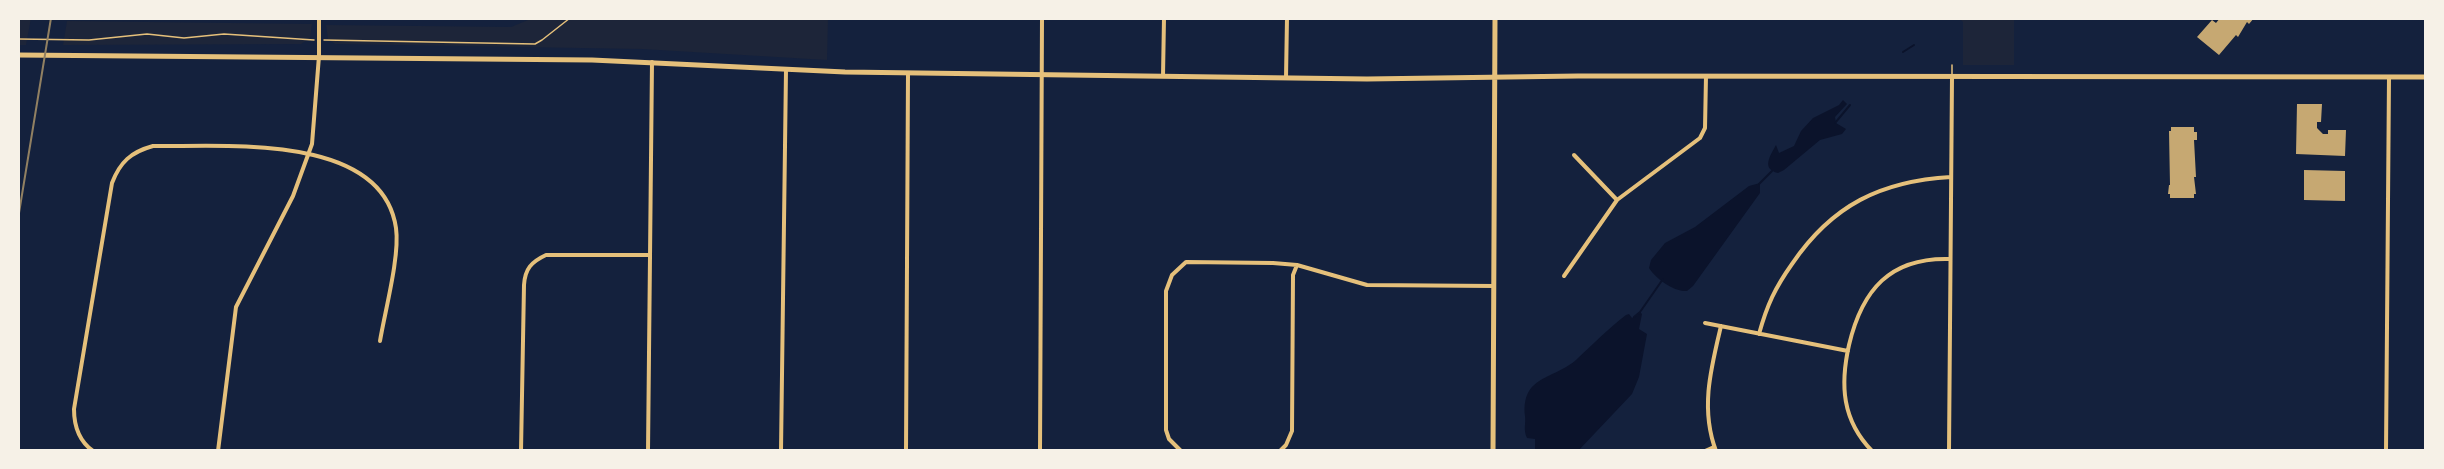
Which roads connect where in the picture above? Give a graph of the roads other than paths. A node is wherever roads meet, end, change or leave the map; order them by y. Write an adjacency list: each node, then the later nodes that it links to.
1 (319, 18): 7 (street)
2 (1042, 18): 12 (street)
3 (1164, 18): 14 (street)
4 (1287, 18): 18 (street)
5 (1495, 18): 19 (main road)
6 (18, 55): 7 (main road)
7 (319, 56): 8 (main road); 21 (street)
8 (652, 62): 10 (main road); 24 (street)
9 (1952, 65): 15 (lane)
10 (786, 70): 11 (main road); 39 (street)
11 (908, 73): 12 (main road); 40 (street)
12 (1042, 75): 14 (main road); 41 (street)
13 (1706, 76): 15 (main road); 19 (main road); 23 (street)
14 (1163, 77): 18 (main road)
15 (1952, 77): 16 (main road); 22 (street)
16 (2389, 77): 17 (main road); 48 (street)
17 (2426, 77)
18 (1286, 78): 19 (main road)
19 (1495, 78): 28 (main road)
20 (1574, 154): 23 (street)
21 (309, 155): 32 (street); 35 (street); 36 (street)
22 (1951, 177): 25 (street); 31 (street)
23 (1617, 200): 27 (street)
24 (650, 255): 37 (street); 38 (street)
25 (1950, 260): 33 (street); 47 (street)
26 (1297, 265): 28 (street); 42 (street); 43 (street)
27 (1564, 276)
28 (1494, 286): 44 (main road)
29 (1705, 323): 30 (street)
30 (1721, 326): 31 (street); 34 (street)
31 (1759, 334): 33 (street)
32 (380, 341)
33 (1848, 351): 46 (street)
34 (1715, 449): 45 (street)
35 (93, 451)
36 (218, 451)
37 (521, 451)
38 (648, 451)
39 (781, 451)
40 (906, 451)
41 (1040, 451)
42 (1181, 451)
43 (1280, 451)
44 (1493, 451)
45 (1705, 451)
46 (1872, 451)
47 (1948, 451)
48 (2386, 451)

